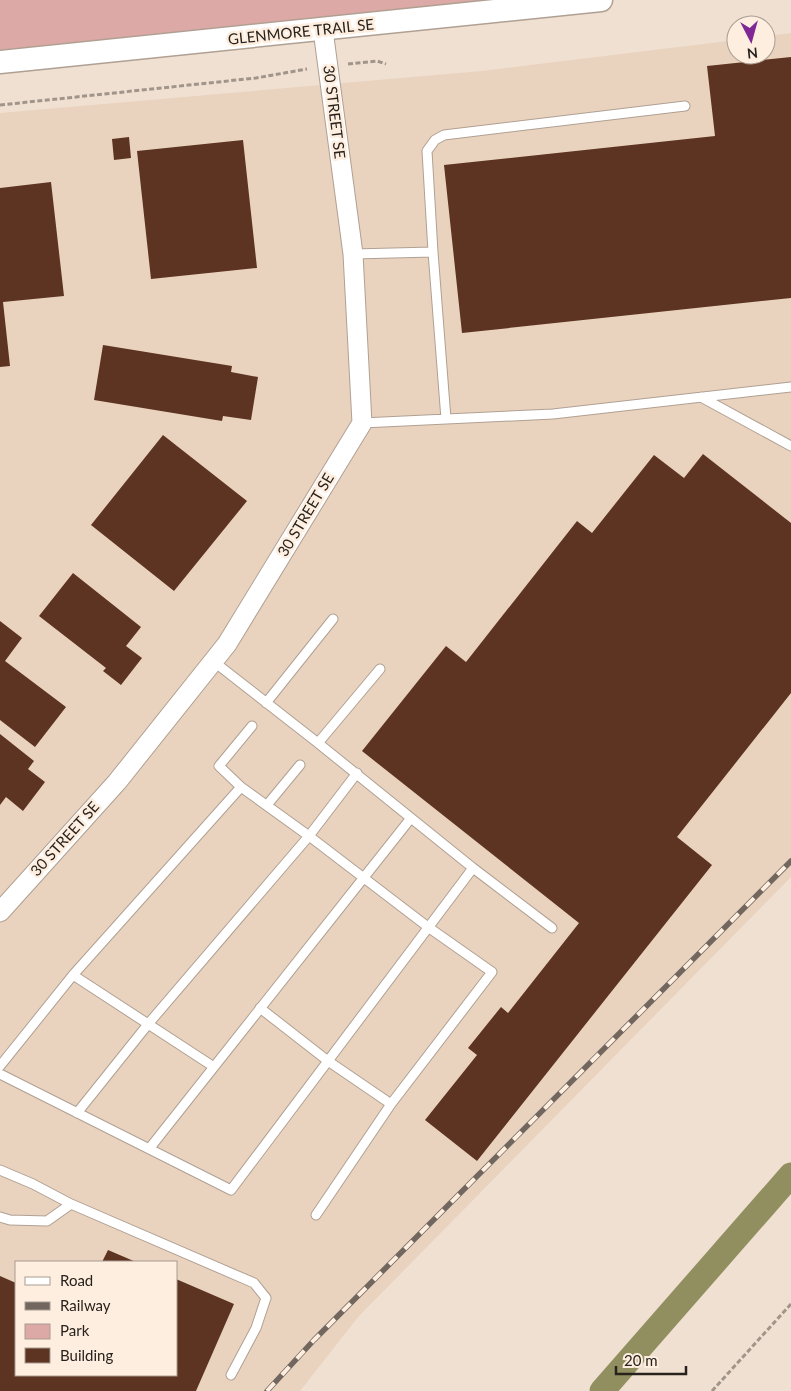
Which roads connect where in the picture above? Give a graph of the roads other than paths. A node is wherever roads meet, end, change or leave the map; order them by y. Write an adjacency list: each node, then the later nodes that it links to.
1 (601, 0): 2 (street, GLENMORE TRAIL SE)
2 (323, 30): 3 (street, GLENMORE TRAIL SE); 6 (street, 30 STREET SE)
3 (0, 62)
4 (685, 106): 5 (lane)
5 (433, 252): 6 (lane); 9 (lane)
6 (353, 254): 10 (street, 30 STREET SE)
7 (791, 387): 8 (lane)
8 (701, 397): 9 (lane); 11 (lane)
9 (446, 419): 10 (lane)
10 (362, 423): 13 (street, 30 STREET SE)
11 (791, 446)
12 (333, 619): 15 (lane)
13 (213, 661): 15 (lane); 26 (street, 30 STREET SE)
14 (380, 669): 17 (lane)
15 (266, 703): 17 (lane)
16 (252, 726): 20 (lane)
17 (318, 743): 19 (lane)
18 (300, 764): 21 (lane)
19 (357, 774): 22 (lane); 23 (lane)
20 (241, 787): 21 (lane); 29 (lane)
21 (267, 805): 23 (lane)
22 (411, 818): 24 (lane); 25 (lane)
23 (309, 836): 25 (lane); 31 (lane)
24 (473, 868): 27 (lane); 28 (lane)
25 (364, 878): 27 (lane); 30 (lane)
26 (0, 912)
27 (428, 927): 32 (lane); 36 (lane)
28 (552, 928)
29 (73, 975): 31 (lane); 33 (lane)
30 (260, 1008): 32 (lane); 34 (lane)
31 (149, 1023): 34 (lane); 37 (lane)
32 (328, 1061): 36 (lane); 38 (lane)
33 (0, 1066)
34 (214, 1067): 38 (lane)
35 (0, 1074): 37 (lane)
36 (391, 1104): 41 (lane)
37 (78, 1113): 38 (lane)
38 (149, 1149)
39 (0, 1170): 40 (lane)
40 (71, 1204): 42 (lane); 43 (lane)
41 (316, 1215)
42 (0, 1217)
43 (231, 1375)

